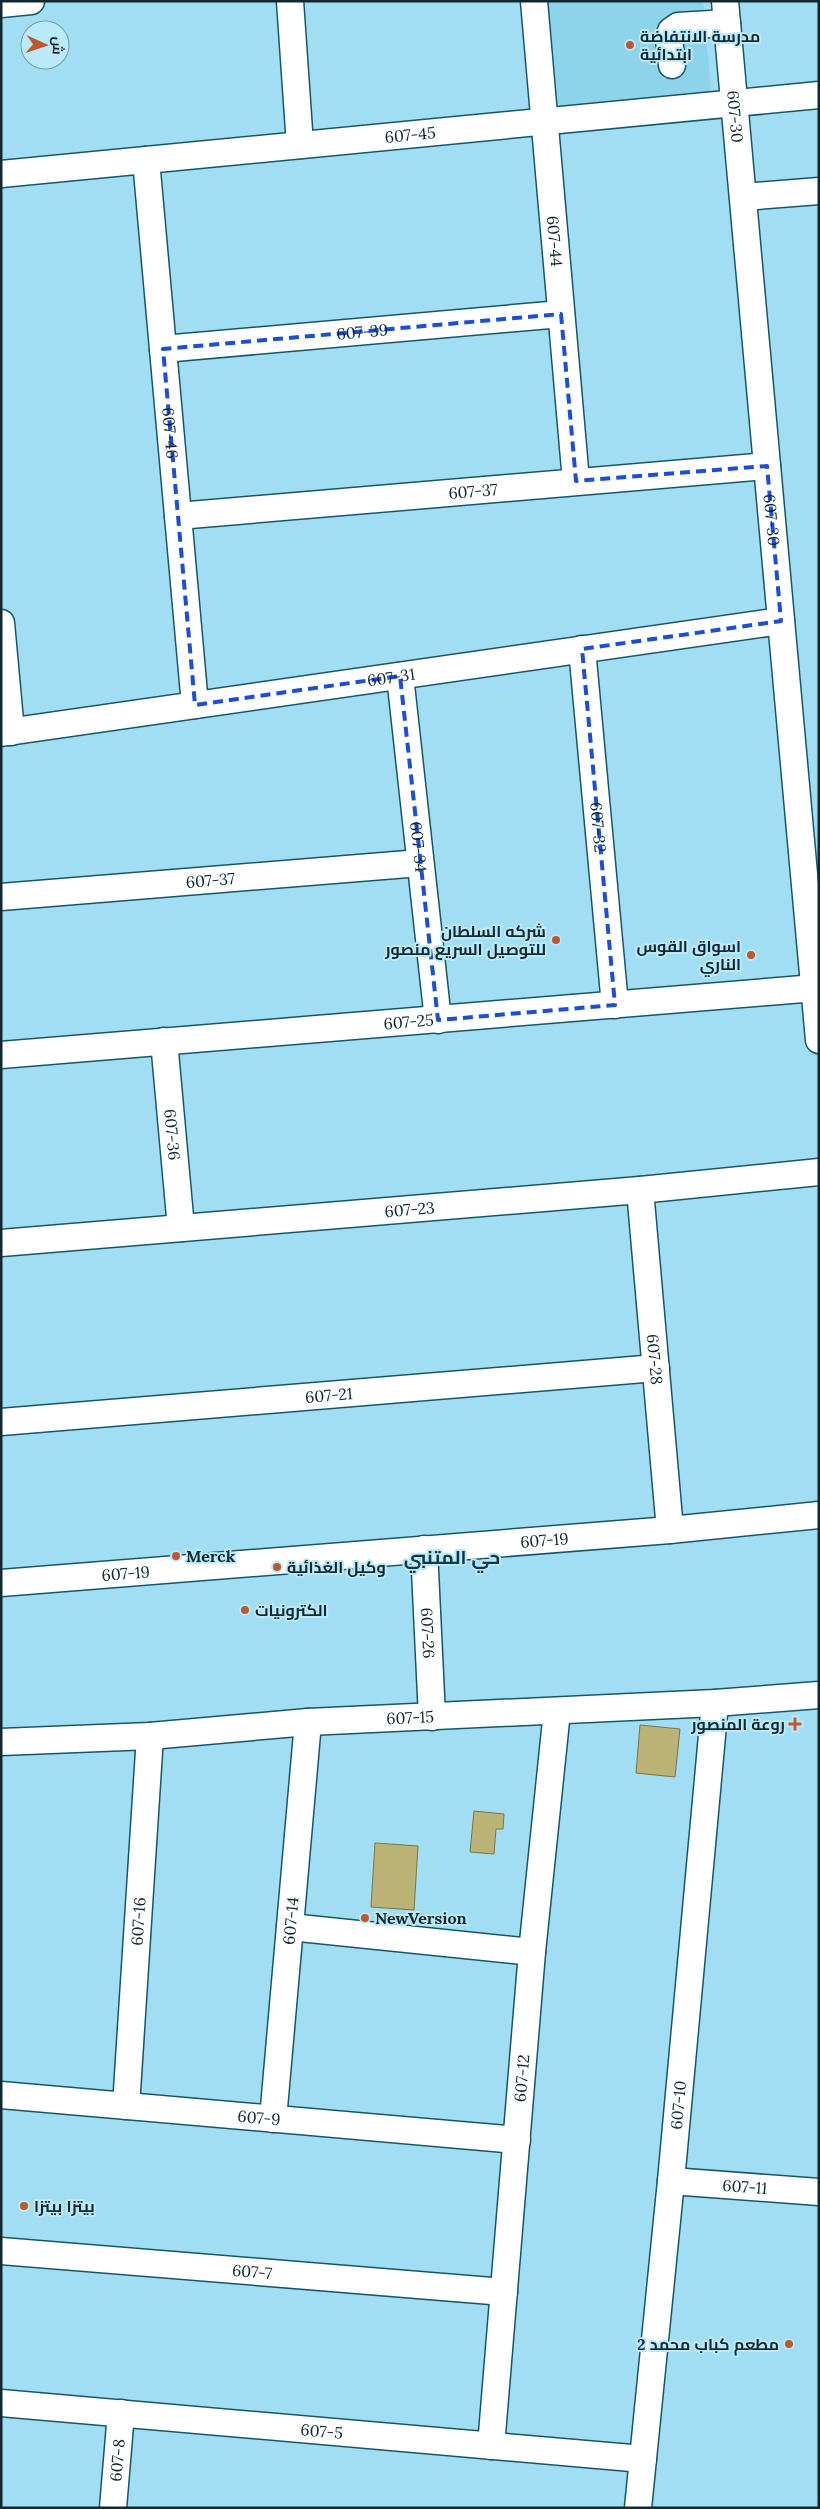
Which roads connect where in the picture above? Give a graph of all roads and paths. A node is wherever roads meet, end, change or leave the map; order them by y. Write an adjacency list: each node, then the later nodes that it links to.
1 (31, 1): 4 (street)
2 (290, 1): 10 (street)
3 (534, 1): 9 (street, 607-44)
4 (1, 4)
5 (726, 12): 6 (street); 8 (street, 607-30)
6 (672, 65)
7 (819, 95): 8 (street, 607-45)
8 (734, 103): 9 (street, 607-45); 14 (street, 607-30)
9 (544, 121): 10 (street, 607-45); 15 (street, 607-44)
10 (300, 145): 11 (street, 607-45)
11 (146, 160): 12 (street, 607-45); 16 (street, 607-46)
12 (1, 174)
13 (819, 191): 14 (street)
14 (743, 197): 17 (street, 607-30)
15 (561, 314): 16 (street, 607-39); 18 (street, 607-44)
16 (163, 349): 19 (street, 607-46)
17 (767, 466): 18 (street, 607-37); 20 (street, 607-30)
18 (576, 481): 19 (street, 607-37)
19 (178, 516): 24 (street, 607-46)
20 (782, 621): 22 (street, 607-31); 26 (street, 607-30)
21 (1, 623): 25 (street)
22 (582, 649): 23 (street, 607-31); 30 (street, 607-32)
23 (400, 676): 24 (street, 607-31); 27 (street, 607-34)
24 (195, 705): 25 (street, 607-31)
25 (6, 732)
26 (808, 795): 29 (street, 607-30)
27 (420, 863): 28 (street, 607-37); 31 (street, 607-34)
28 (1, 897)
29 (815, 988): 30 (street, 607-25); 32 (street, 607-30)
30 (615, 1005): 31 (street, 607-25)
31 (438, 1020): 33 (street, 607-25)
32 (819, 1040)
33 (164, 1041): 34 (street, 607-25); 37 (street, 607-36)
34 (1, 1055)
35 (819, 1172): 36 (street, 607-23)
36 (640, 1190): 37 (street, 607-23); 39 (street, 607-28)
37 (181, 1228): 38 (street, 607-23)
38 (1, 1243)
39 (656, 1368): 40 (street, 607-21); 42 (street, 607-28)
40 (1, 1422)
41 (819, 1515): 42 (street, 607-19)
42 (670, 1530): 43 (street, 607-19)
43 (424, 1549): 44 (street, 607-19); 48 (street, 607-26)
44 (1, 1583)
45 (819, 1695): 46 (street, 607-15)
46 (715, 1703): 47 (street, 607-15); 58 (street, 607-10)
47 (557, 1711): 48 (street, 607-15); 53 (street, 607-12)
48 (432, 1717): 49 (street, 607-15)
49 (308, 1722): 50 (street, 607-15); 52 (street, 607-14)
50 (150, 1736): 51 (street, 607-15); 55 (street, 607-16)
51 (1, 1742)
52 (290, 1927): 53 (street); 56 (street, 607-14)
53 (532, 1952): 57 (street, 607-12)
54 (1, 2095): 55 (street, 607-9)
55 (126, 2106): 56 (street, 607-9)
56 (273, 2119): 57 (street, 607-9)
57 (517, 2140): 61 (street, 607-12)
58 (671, 2181): 59 (street, 607-11); 65 (street, 607-10)
59 (819, 2192)
60 (1, 2251): 61 (street, 607-7)
61 (504, 2292): 64 (street, 607-12)
62 (1, 2403): 63 (street, 607-5)
63 (121, 2413): 64 (street, 607-5); 66 (street, 607-8)
64 (491, 2446): 65 (street, 607-5)
65 (643, 2459): 67 (street, 607-10)
66 (113, 2508)
67 (638, 2508)

